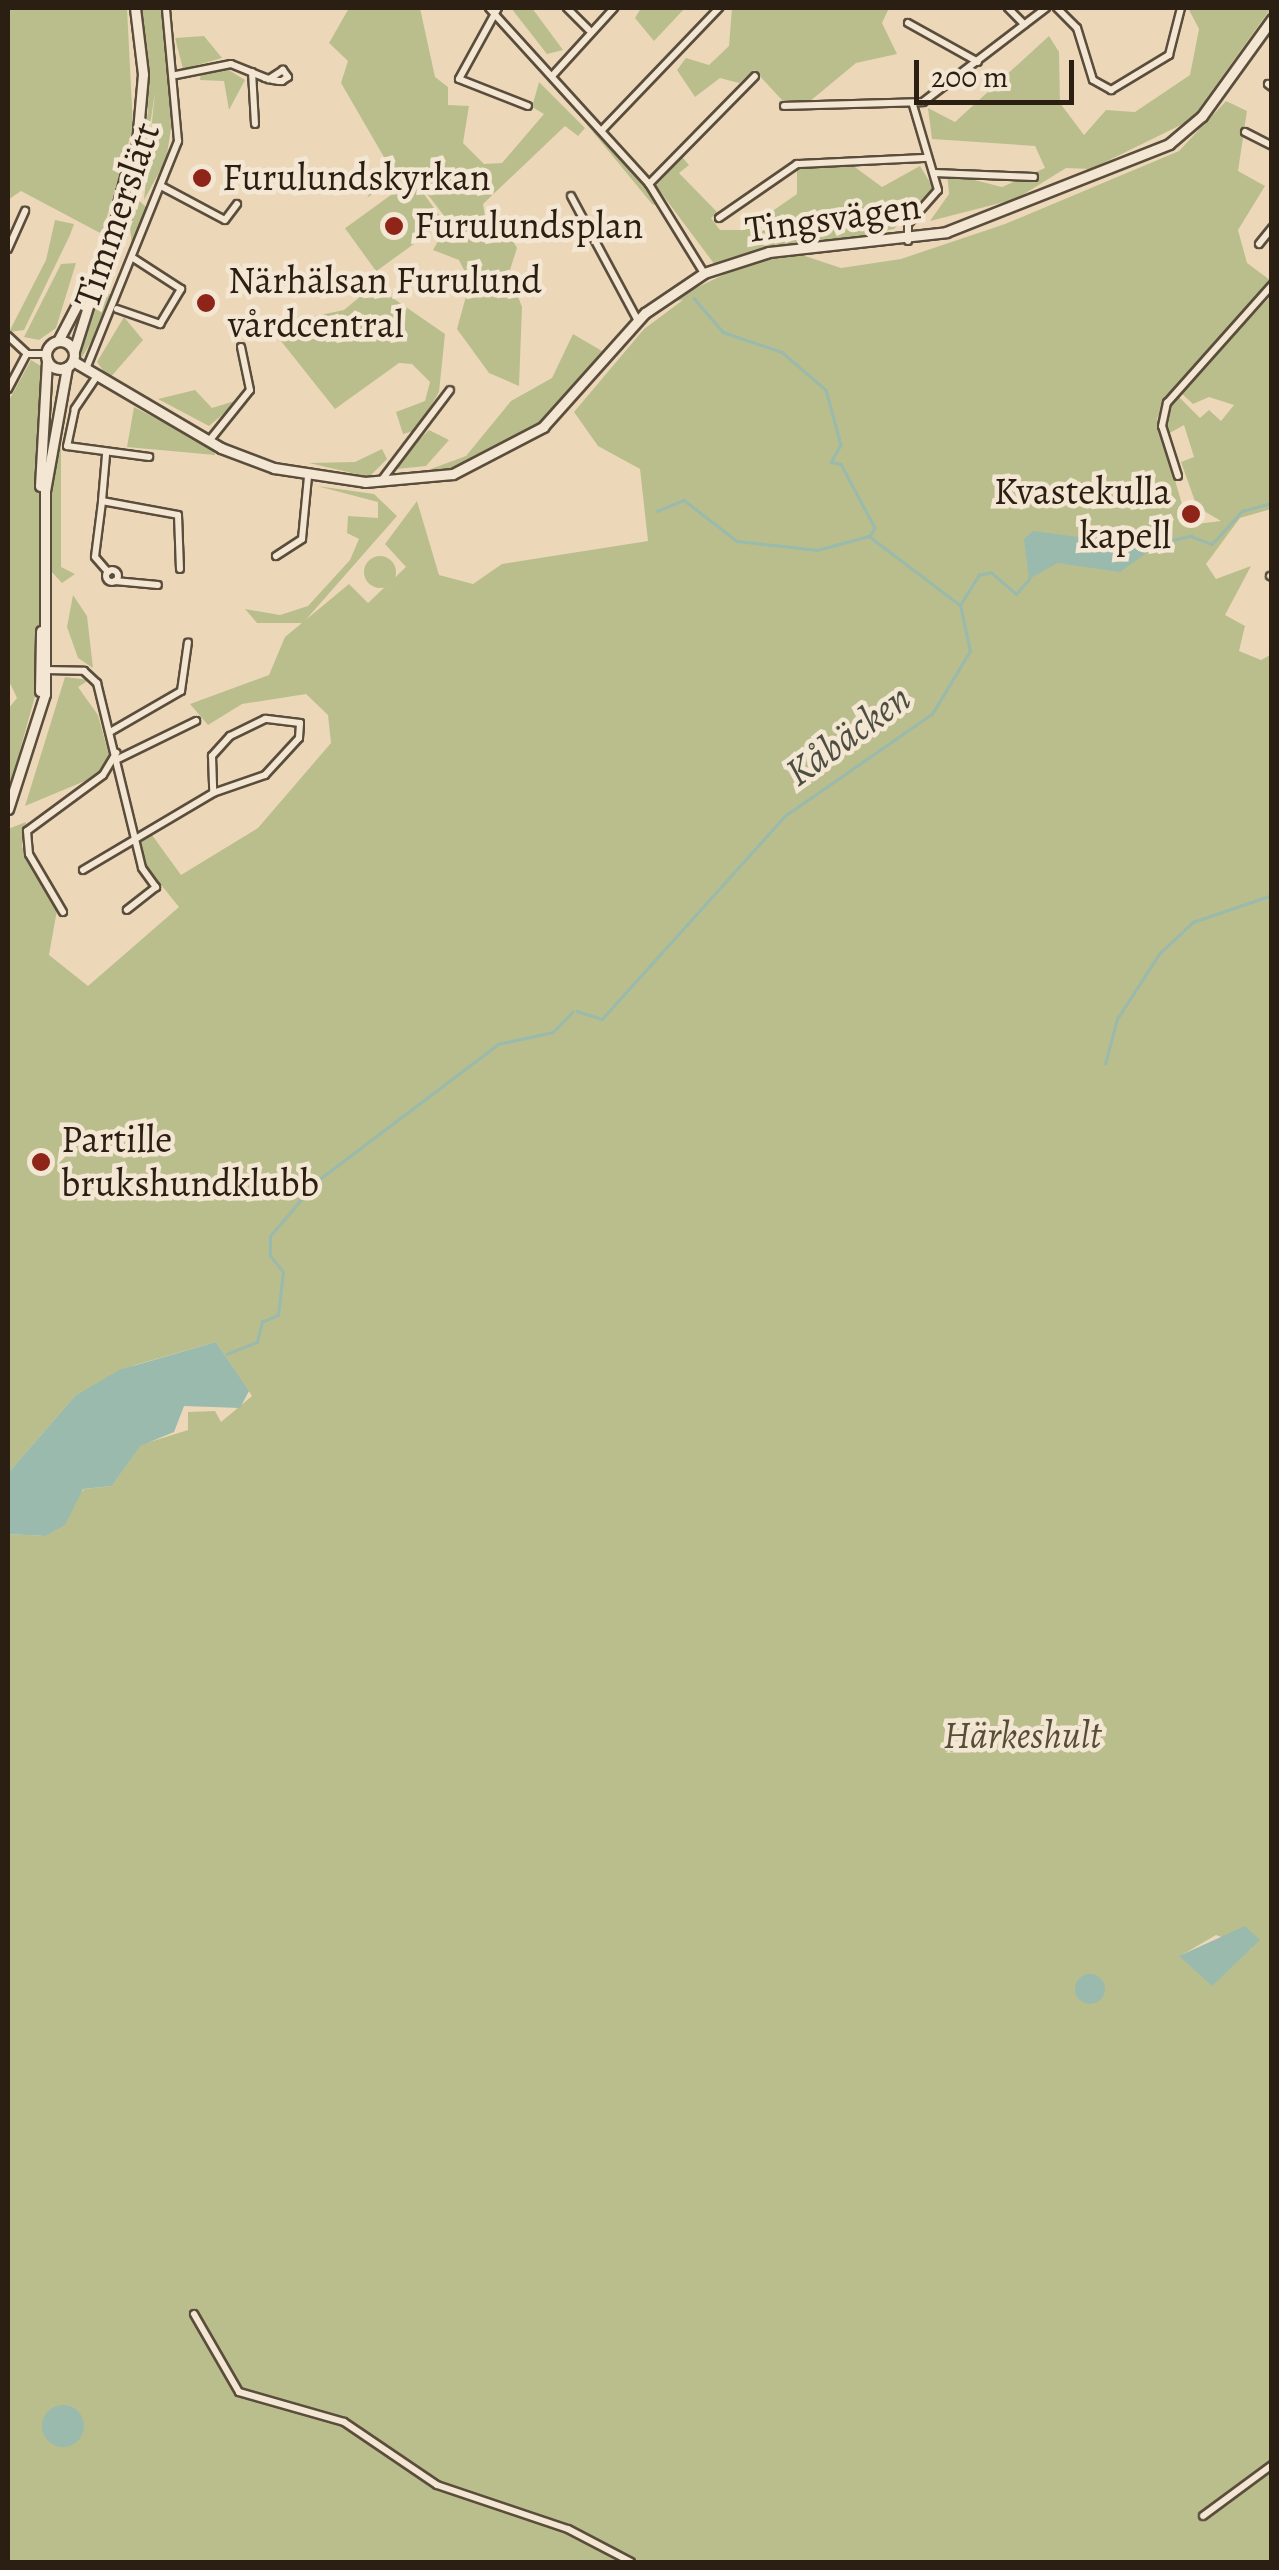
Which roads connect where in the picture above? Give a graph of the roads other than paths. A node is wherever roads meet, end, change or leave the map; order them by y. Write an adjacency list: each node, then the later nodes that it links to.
1 (135, 8): 24 (street)
2 (166, 8): 18 (street, Timmerslätt)
3 (567, 8): 14 (street)
4 (614, 8): 17 (street)
5 (719, 8): 26 (street)
6 (1008, 8): 13 (street)
7 (1046, 8): 13 (street)
8 (1057, 8): 9 (street)
9 (1182, 8)
10 (494, 9): 17 (street); 22 (street)
11 (1272, 19): 39 (street, Tingsvägen)
12 (908, 23): 15 (street)
13 (1024, 24): 15 (street)
14 (589, 30)
15 (978, 62): 21 (street)
16 (252, 72): 18 (street, Timmerslätt); 20 (street, Timmerslätt); 25 (street)
17 (553, 74): 26 (street)
18 (176, 75): 33 (street, Timmerslätt)
19 (755, 76): 32 (street)
20 (268, 79)
21 (913, 105): 23 (street); 29 (street)
22 (528, 106)
23 (784, 106)
24 (141, 108): 48 (street); 52 (street)
25 (254, 124)
26 (603, 129): 32 (street)
27 (1244, 132): 28 (street)
28 (1272, 146)
29 (926, 158): 30 (street); 37 (street)
30 (934, 173): 31 (street); 39 (street)
31 (1034, 177)
32 (649, 184): 43 (street)
33 (162, 186): 35 (street); 42 (street, Timmerslätt)
34 (571, 196): 46 (street)
35 (237, 204)
36 (25, 211): 41 (street)
37 (719, 218)
38 (1272, 228): 40 (street)
39 (908, 241): 43 (street, Tingsvägen)
40 (1259, 244)
41 (8, 250)
42 (133, 258): 45 (street, Timmerslätt); 45 (street)
43 (704, 272): 46 (street, Tingsvägen)
44 (1272, 284): 60 (street)
45 (117, 309): 53 (street, Timmerslätt)
46 (638, 321): 62 (street, Tingsvägen)
47 (8, 336): 50 (street)
48 (58, 340): 51 (street); 52 (street)
49 (241, 347): 57 (street)
50 (27, 354): 51 (street); 55 (street)
51 (46, 357): 52 (street); 68 (street)
52 (71, 360): 53 (street, Tingsvägen); 68 (street)
53 (86, 369): 54 (street, Tingsvägen)
54 (97, 376): 57 (street, Tingsvägen); 58 (street)
55 (8, 389)
56 (450, 390): 62 (street)
57 (208, 441): 61 (street, Tingsvägen)
58 (106, 454): 59 (street); 63 (street)
59 (149, 457)
60 (1178, 476)
61 (308, 477): 62 (street, Tingsvägen); 64 (street)
62 (380, 482)
63 (103, 503): 65 (street); 66 (street)
64 (276, 556)
65 (180, 569)
66 (158, 586)
67 (188, 642): 70 (street)
68 (44, 670): 70 (street); 73 (street)
69 (196, 721): 71 (street)
70 (110, 732): 71 (street)
71 (117, 755): 74 (street); 77 (street)
72 (213, 794): 72 (street); 74 (street)
73 (8, 809)
74 (136, 839): 75 (street); 76 (street)
75 (83, 870)
76 (128, 910)
77 (62, 912)
78 (194, 2314): 81 (street)
79 (1272, 2465): 80 (street)
80 (1203, 2516)
81 (632, 2562)

